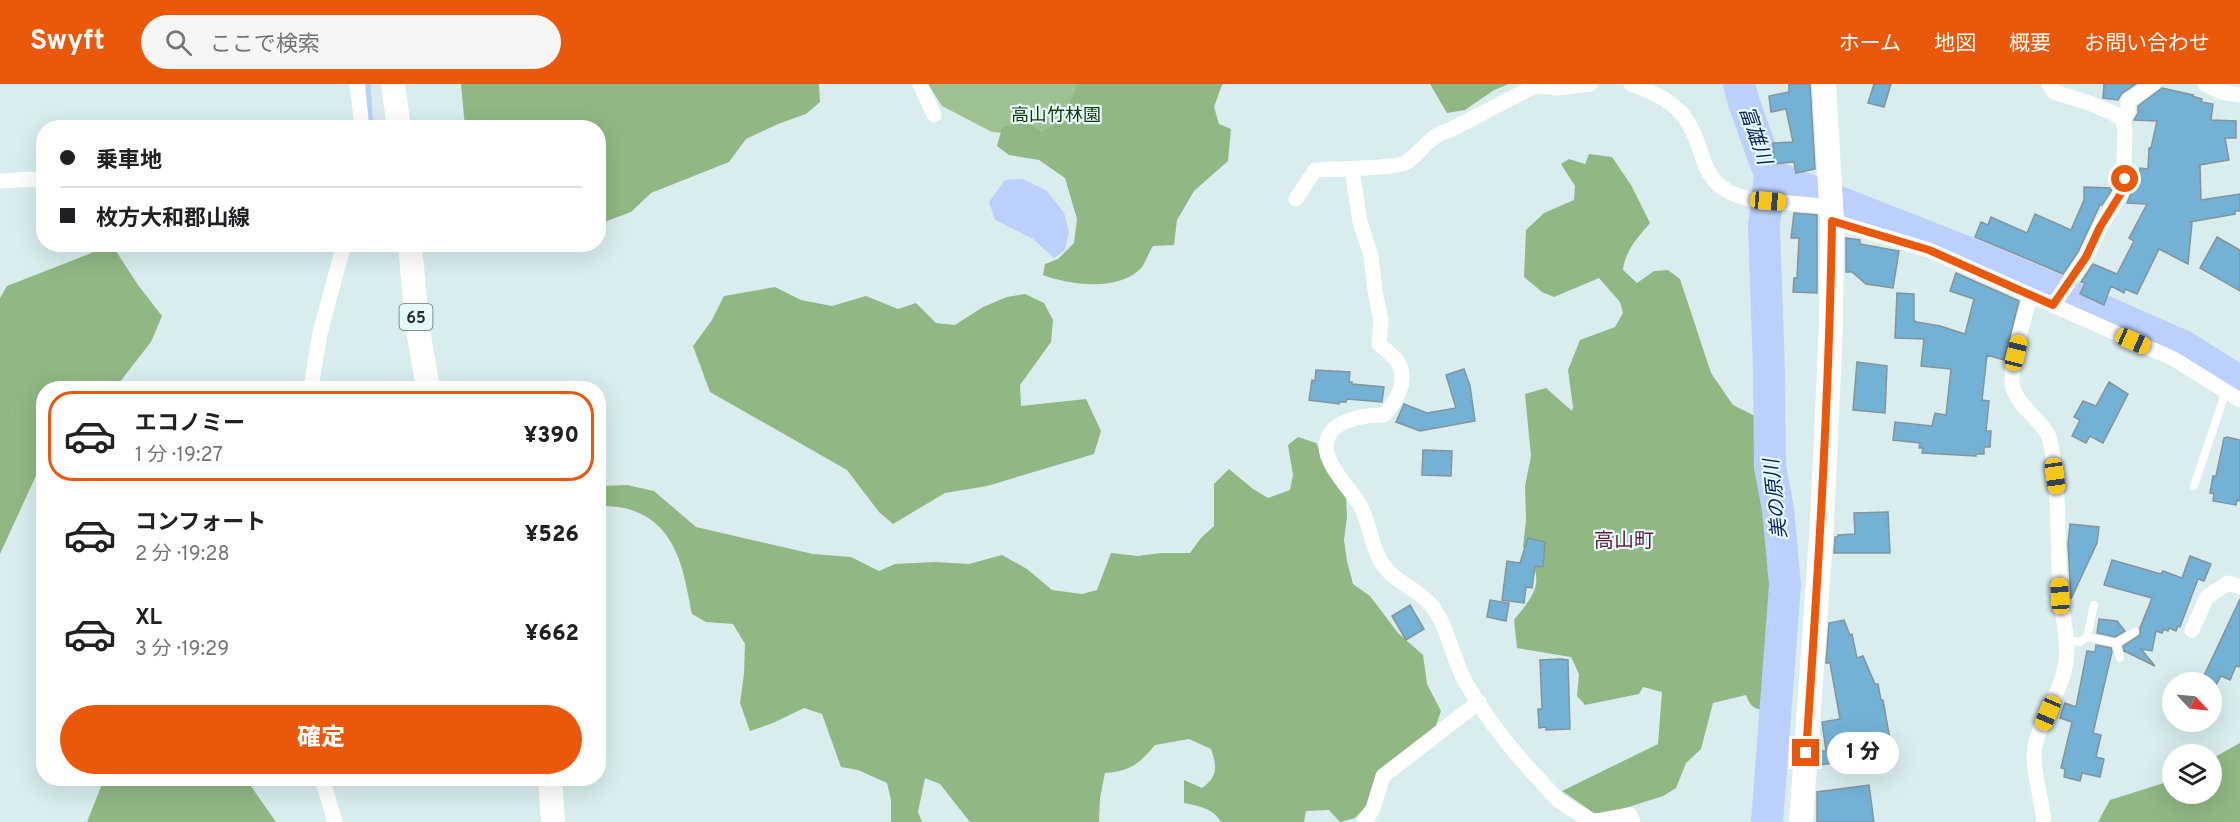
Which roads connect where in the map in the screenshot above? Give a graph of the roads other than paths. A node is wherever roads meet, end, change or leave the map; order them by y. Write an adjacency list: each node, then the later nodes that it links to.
1 (357, 84): 13 (street)
2 (393, 84): 14 (main road)
3 (920, 84): 11 (street)
4 (1590, 84): 15 (street)
5 (1631, 84): 19 (street)
6 (1824, 84): 19 (main road)
7 (2049, 84): 12 (street)
8 (2154, 84): 12 (street)
9 (2205, 84): 10 (street)
10 (2240, 95)
11 (934, 115)
12 (2123, 119): 23 (street)
13 (361, 120)
14 (398, 120)
15 (1352, 169): 18 (street); 37 (street)
16 (36, 180): 17 (street)
17 (0, 181)
18 (1296, 199)
19 (1832, 214): 22 (street); 45 (main road)
20 (342, 252): 24 (street)
21 (411, 252): 25 (main road, 65)
22 (2030, 296): 23 (street); 34 (street)
23 (2053, 305): 26 (street)
24 (312, 381)
25 (427, 381)
26 (2226, 391): 27 (street); 28 (lane)
27 (2240, 399)
28 (2194, 486)
29 (2240, 587): 31 (street)
30 (2094, 605): 33 (lane)
31 (2192, 630)
32 (2134, 632): 35 (lane)
33 (2087, 638): 34 (lane); 35 (lane)
34 (2067, 640): 46 (street)
35 (2116, 643): 36 (lane)
36 (2120, 658)
37 (1479, 702): 42 (street); 43 (street)
38 (324, 786): 40 (street)
39 (551, 786): 41 (main road)
40 (335, 822)
41 (553, 822)
42 (1364, 822)
43 (1592, 822): 44 (street)
44 (1633, 822)
45 (1801, 822)
46 (2044, 822)

